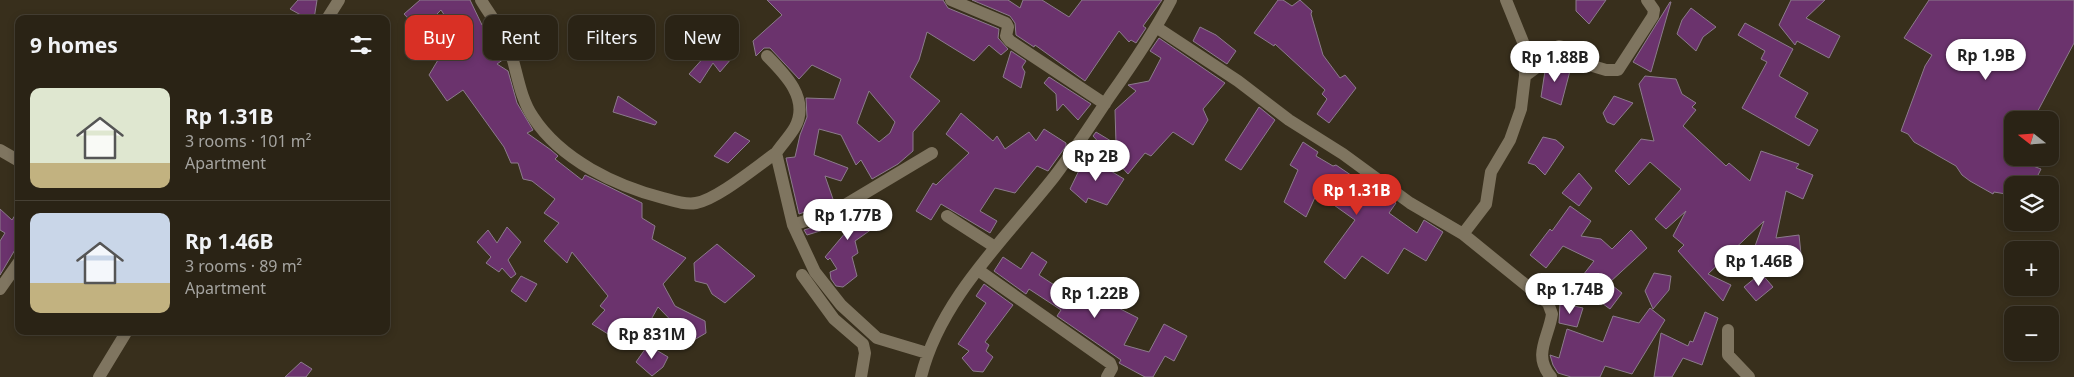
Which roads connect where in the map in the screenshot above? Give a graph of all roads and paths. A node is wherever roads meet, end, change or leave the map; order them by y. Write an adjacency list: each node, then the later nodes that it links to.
1 (339, 0): 7 (street)
2 (481, 0): 13 (street)
3 (951, 0): 11 (street)
4 (1171, 0): 8 (street)
5 (1506, 0): 10 (street)
6 (1647, 0): 10 (street)
7 (330, 15)
8 (1156, 27): 11 (street); 18 (street)
9 (767, 56): 13 (street)
10 (1525, 76): 18 (street)
11 (1105, 104): 19 (street)
12 (0, 150): 15 (street)
13 (776, 153): 17 (street)
14 (932, 154): 17 (street)
15 (15, 159)
16 (947, 216): 19 (street)
17 (793, 225): 26 (street)
18 (1463, 234): 31 (street)
19 (995, 247): 21 (street)
20 (15, 268): 23 (street)
21 (978, 270): 26 (street); 30 (street)
22 (802, 275): 28 (street)
23 (0, 289)
24 (1728, 330): 32 (street)
25 (125, 335): 27 (street)
26 (927, 353): 29 (street)
27 (99, 377)
28 (861, 377)
29 (921, 377)
30 (1108, 377)
31 (1551, 377)
32 (1749, 377)

